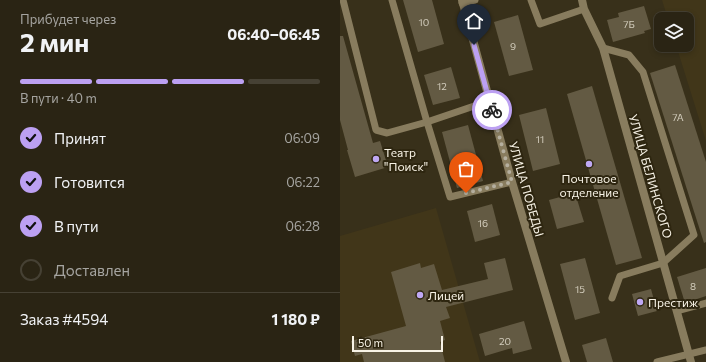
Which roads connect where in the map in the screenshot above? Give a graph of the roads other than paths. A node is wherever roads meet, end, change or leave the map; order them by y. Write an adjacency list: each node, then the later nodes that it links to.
1 (343, 0): 10 (lane)
2 (392, 0): 10 (lane)
3 (475, 0): 6 (lane)
4 (531, 0): 7 (lane)
5 (582, 0): 7 (street, УЛИЦА БЕЛИНСКОГО)
6 (462, 2): 9 (street, УЛИЦА ПОБЕДЫ)
7 (584, 9): 8 (street, УЛИЦА БЕЛИНСКОГО)
8 (603, 48): 12 (street, УЛИЦА БЕЛИНСКОГО); 12 (lane)
9 (489, 101): 10 (lane); 11 (street, УЛИЦА ПОБЕДЫ)
10 (427, 122): 11 (lane)
11 (512, 182): 18 (street, УЛИЦА ПОБЕДЫ)
12 (663, 263): 13 (lane); 15 (street, УЛИЦА БЕЛИНСКОГО)
13 (612, 298)
14 (706, 303): 15 (lane)
15 (677, 311): 17 (street, УЛИЦА БЕЛИНСКОГО)
16 (706, 350): 17 (lane)
17 (690, 358): 19 (lane)
18 (566, 362)
19 (658, 362)

